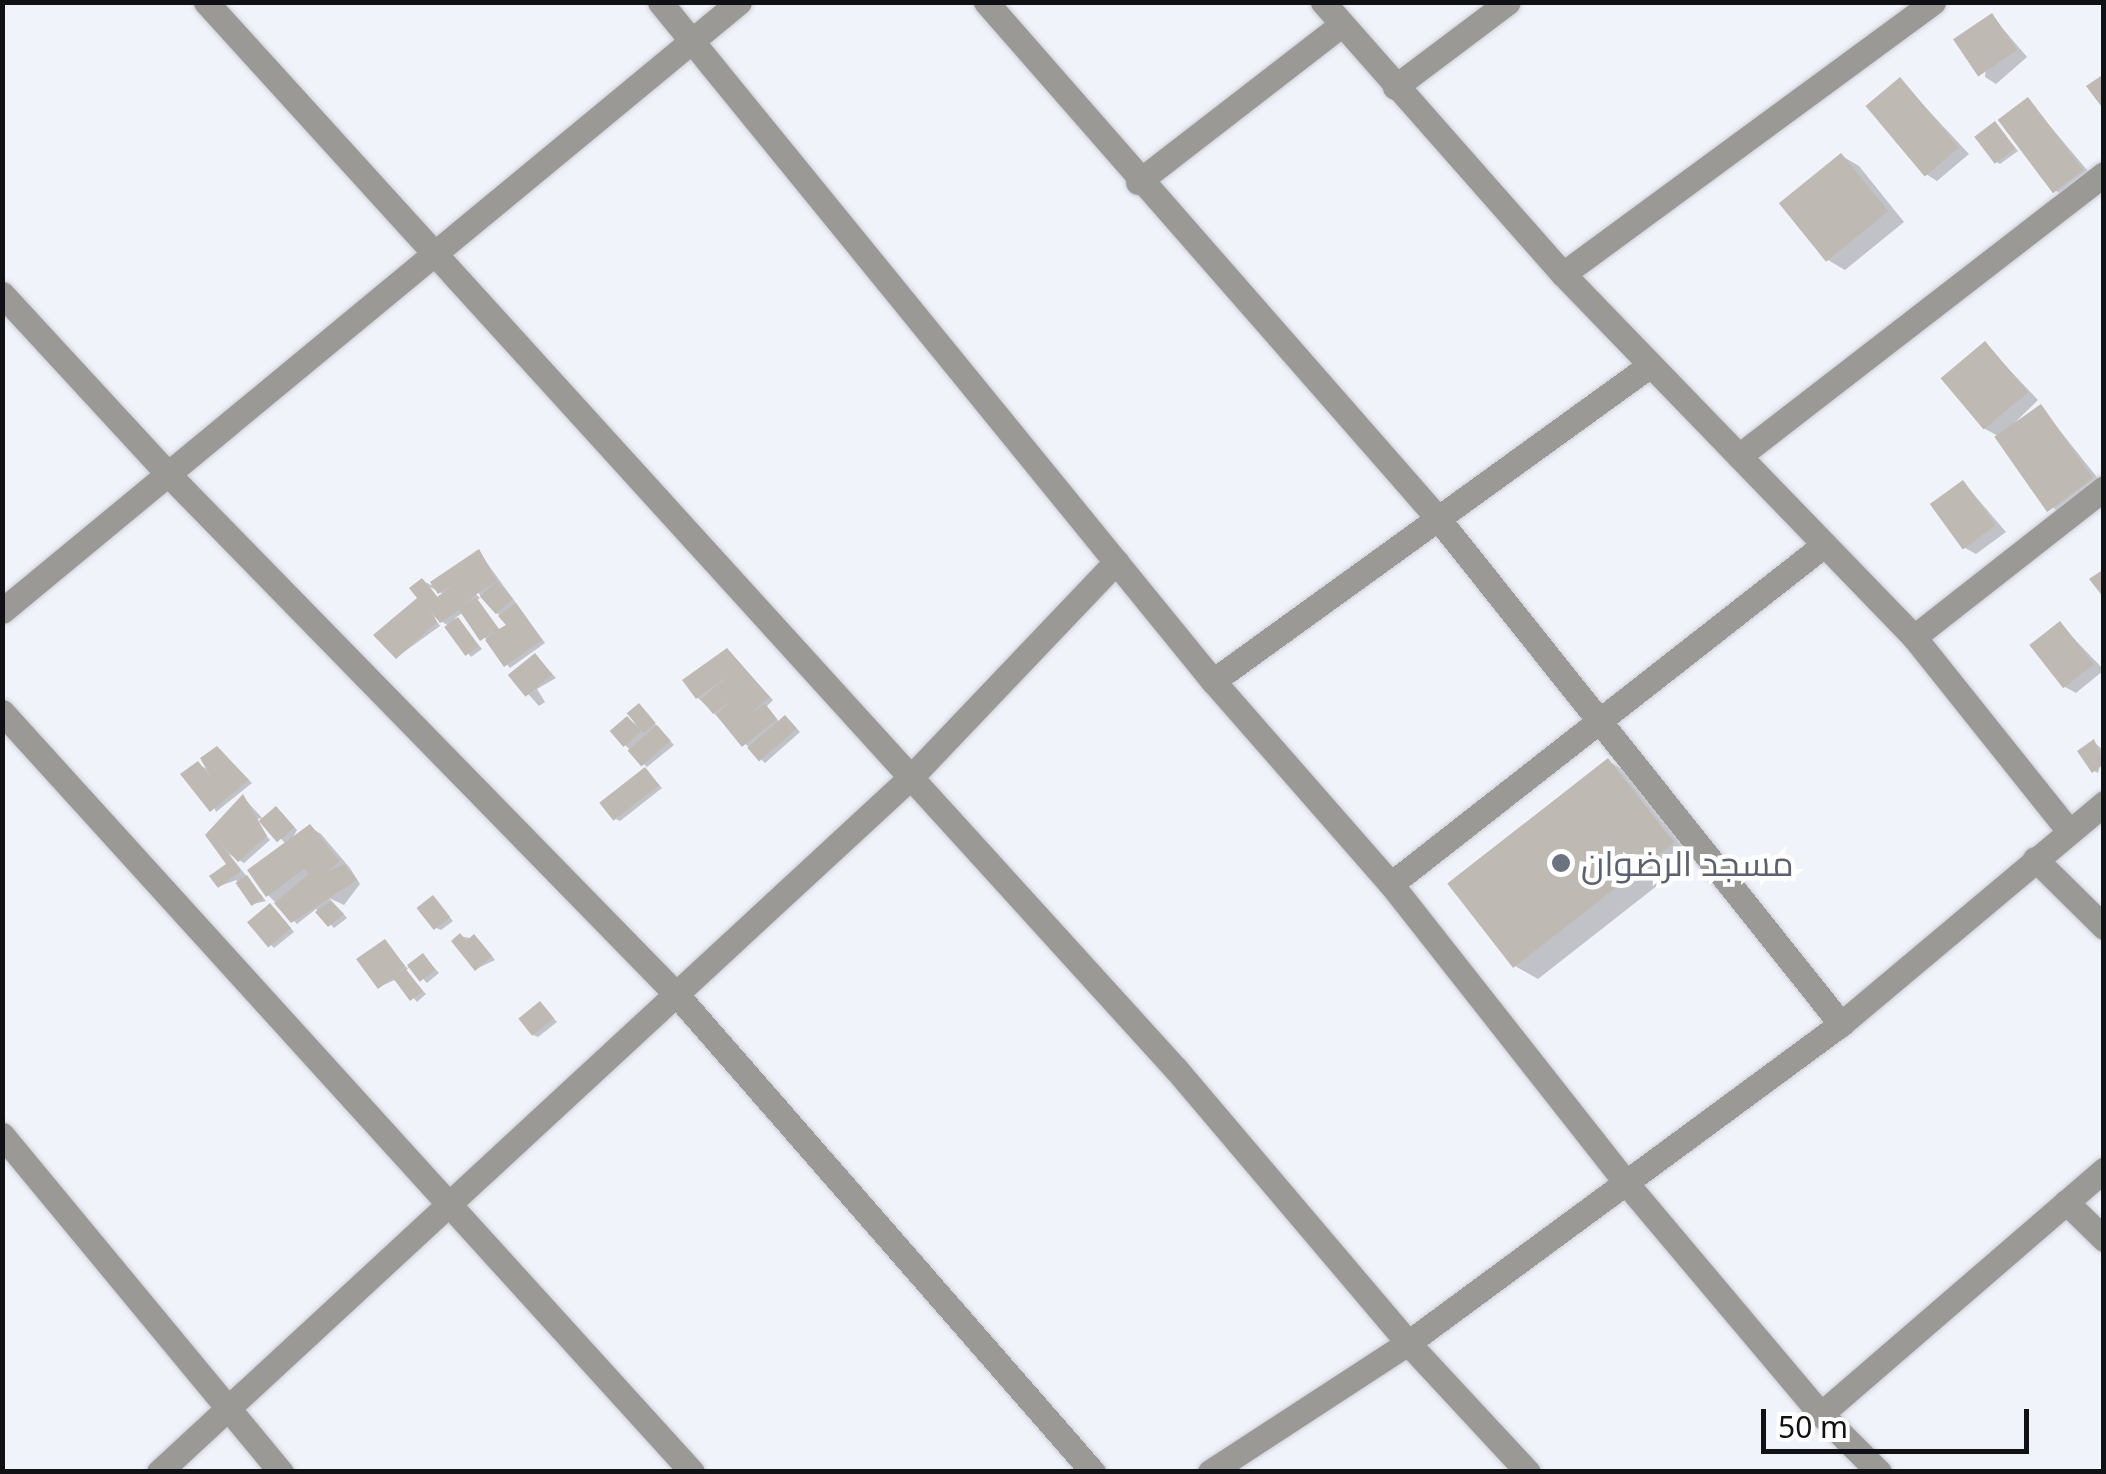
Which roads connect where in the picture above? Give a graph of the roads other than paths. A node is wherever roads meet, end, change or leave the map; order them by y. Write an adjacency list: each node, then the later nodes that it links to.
1 (206, 2): 13 (street)
2 (660, 2): 9 (street)
3 (738, 2): 9 (street)
4 (986, 2): 12 (street)
5 (1323, 2): 8 (street)
6 (1508, 2): 10 (street)
7 (1933, 2): 14 (street)
8 (1341, 25): 10 (street); 12 (street)
9 (691, 41): 13 (street); 22 (street)
10 (1394, 87): 14 (street)
11 (2104, 174): 17 (street)
12 (1138, 182): 20 (street)
13 (435, 255): 18 (street); 28 (street)
14 (1563, 274): 16 (street)
15 (2, 294): 18 (street)
16 (1649, 366): 17 (street); 20 (street)
17 (1739, 456): 21 (street)
18 (168, 474): 23 (street); 34 (street)
19 (2104, 488): 24 (street)
20 (1436, 516): 25 (street); 27 (street)
21 (1824, 545): 24 (street); 27 (street)
22 (1116, 562): 25 (street); 28 (street)
23 (2, 611)
24 (1914, 637): 30 (street)
25 (1213, 681): 32 (street)
26 (2, 712): 40 (street)
27 (1601, 725): 32 (street); 35 (street)
28 (912, 776): 34 (street); 42 (street)
29 (2104, 803): 30 (street)
30 (2069, 831): 31 (street)
31 (2035, 860): 33 (street); 35 (street)
32 (1391, 884): 38 (street)
33 (2104, 927)
34 (677, 995): 40 (street); 48 (street)
35 (1841, 1024): 38 (street)
36 (2, 1135): 43 (street)
37 (2104, 1170): 39 (street)
38 (1627, 1184): 42 (street); 44 (street)
39 (2066, 1202): 41 (street); 44 (street)
40 (448, 1203): 43 (street); 47 (street)
41 (2104, 1239)
42 (1408, 1343): 49 (street); 50 (street)
43 (227, 1408): 45 (street); 46 (street)
44 (1821, 1414): 51 (street)
45 (160, 1472)
46 (281, 1472)
47 (692, 1472)
48 (1093, 1472)
49 (1210, 1472)
50 (1528, 1472)
51 (1878, 1472)

